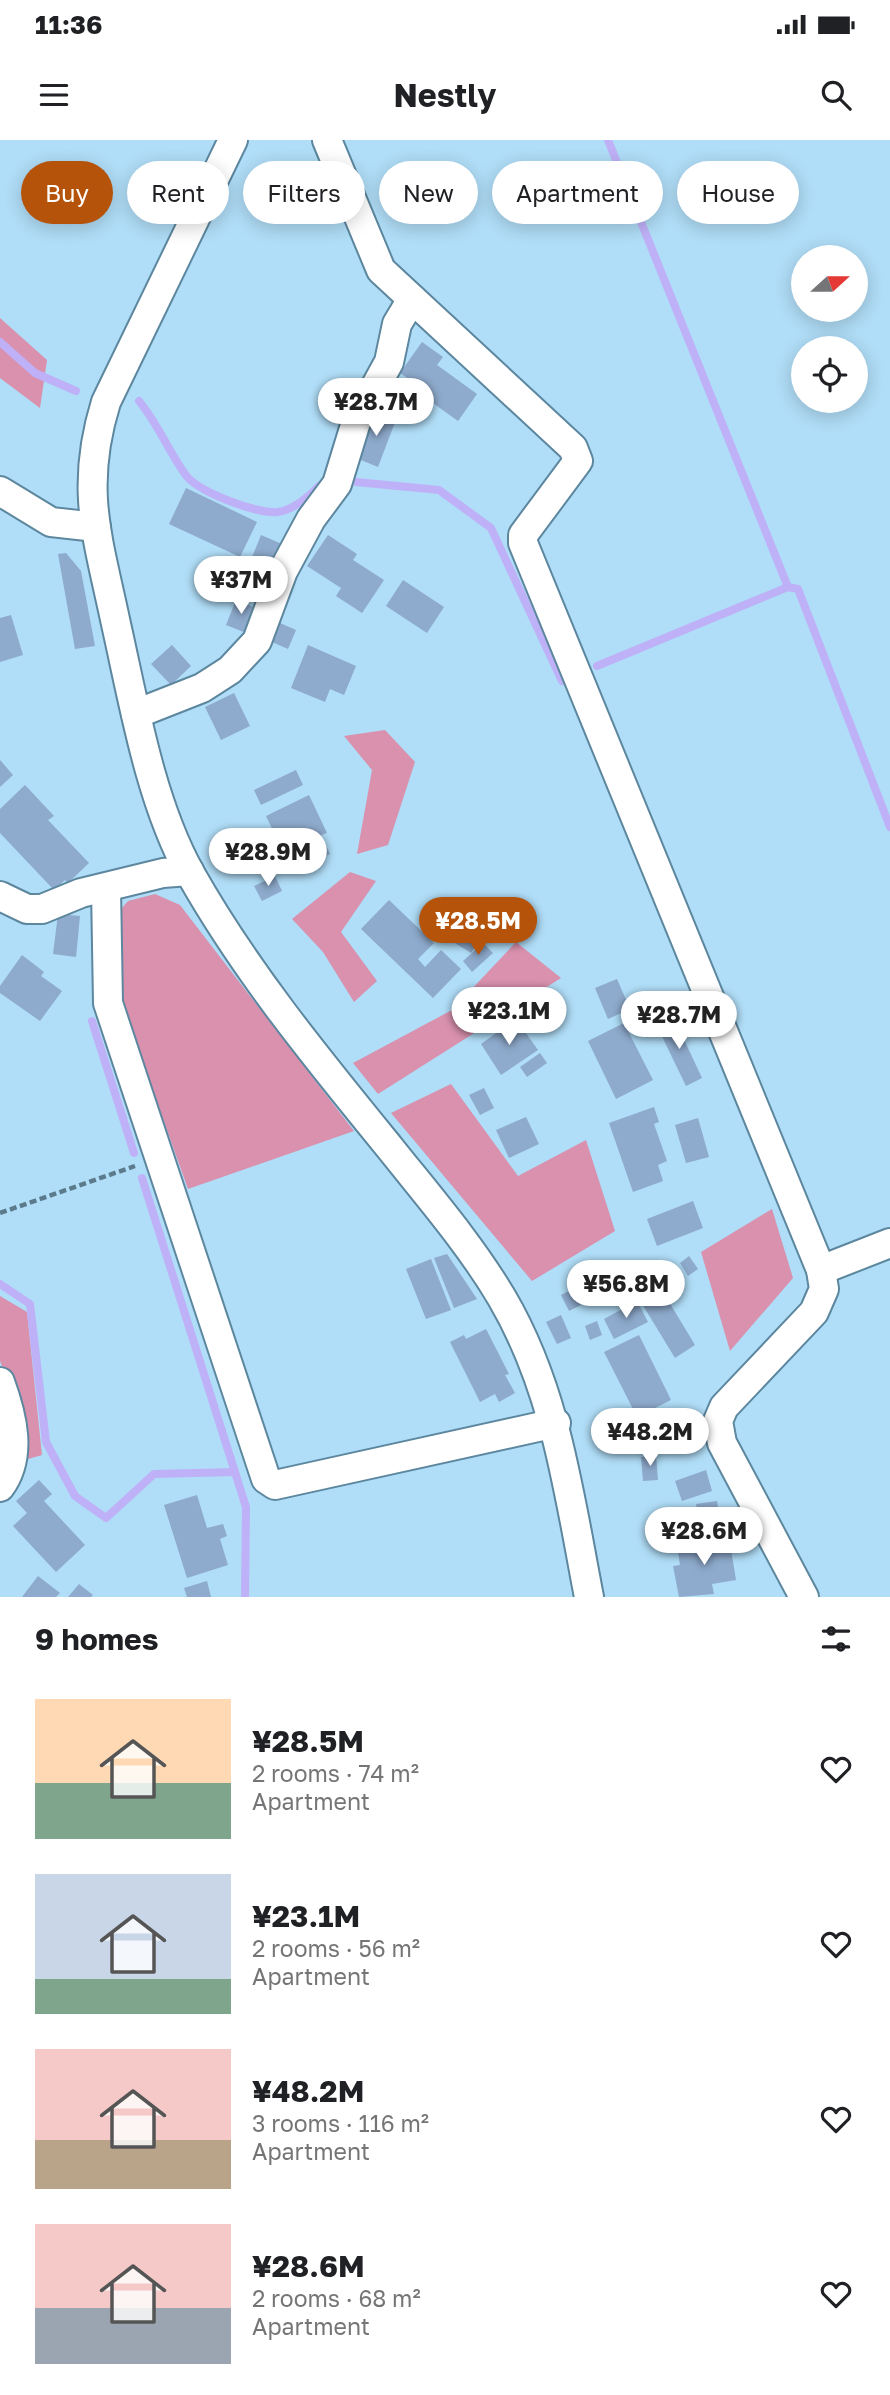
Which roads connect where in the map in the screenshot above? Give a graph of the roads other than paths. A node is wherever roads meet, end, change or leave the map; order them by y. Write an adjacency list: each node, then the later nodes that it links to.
1 (233, 140): 5 (street)
2 (327, 140): 3 (street)
3 (412, 299): 6 (street); 11 (street)
4 (0, 491): 5 (street)
5 (96, 527): 6 (street)
6 (136, 714): 7 (street)
7 (189, 871): 8 (street); 13 (street)
8 (106, 888): 9 (street); 13 (street)
9 (0, 896)
10 (890, 1243): 11 (street)
11 (821, 1270): 16 (street)
12 (0, 1382): 14 (street)
13 (556, 1423): 15 (street)
14 (0, 1487)
15 (589, 1597)
16 (804, 1597)

